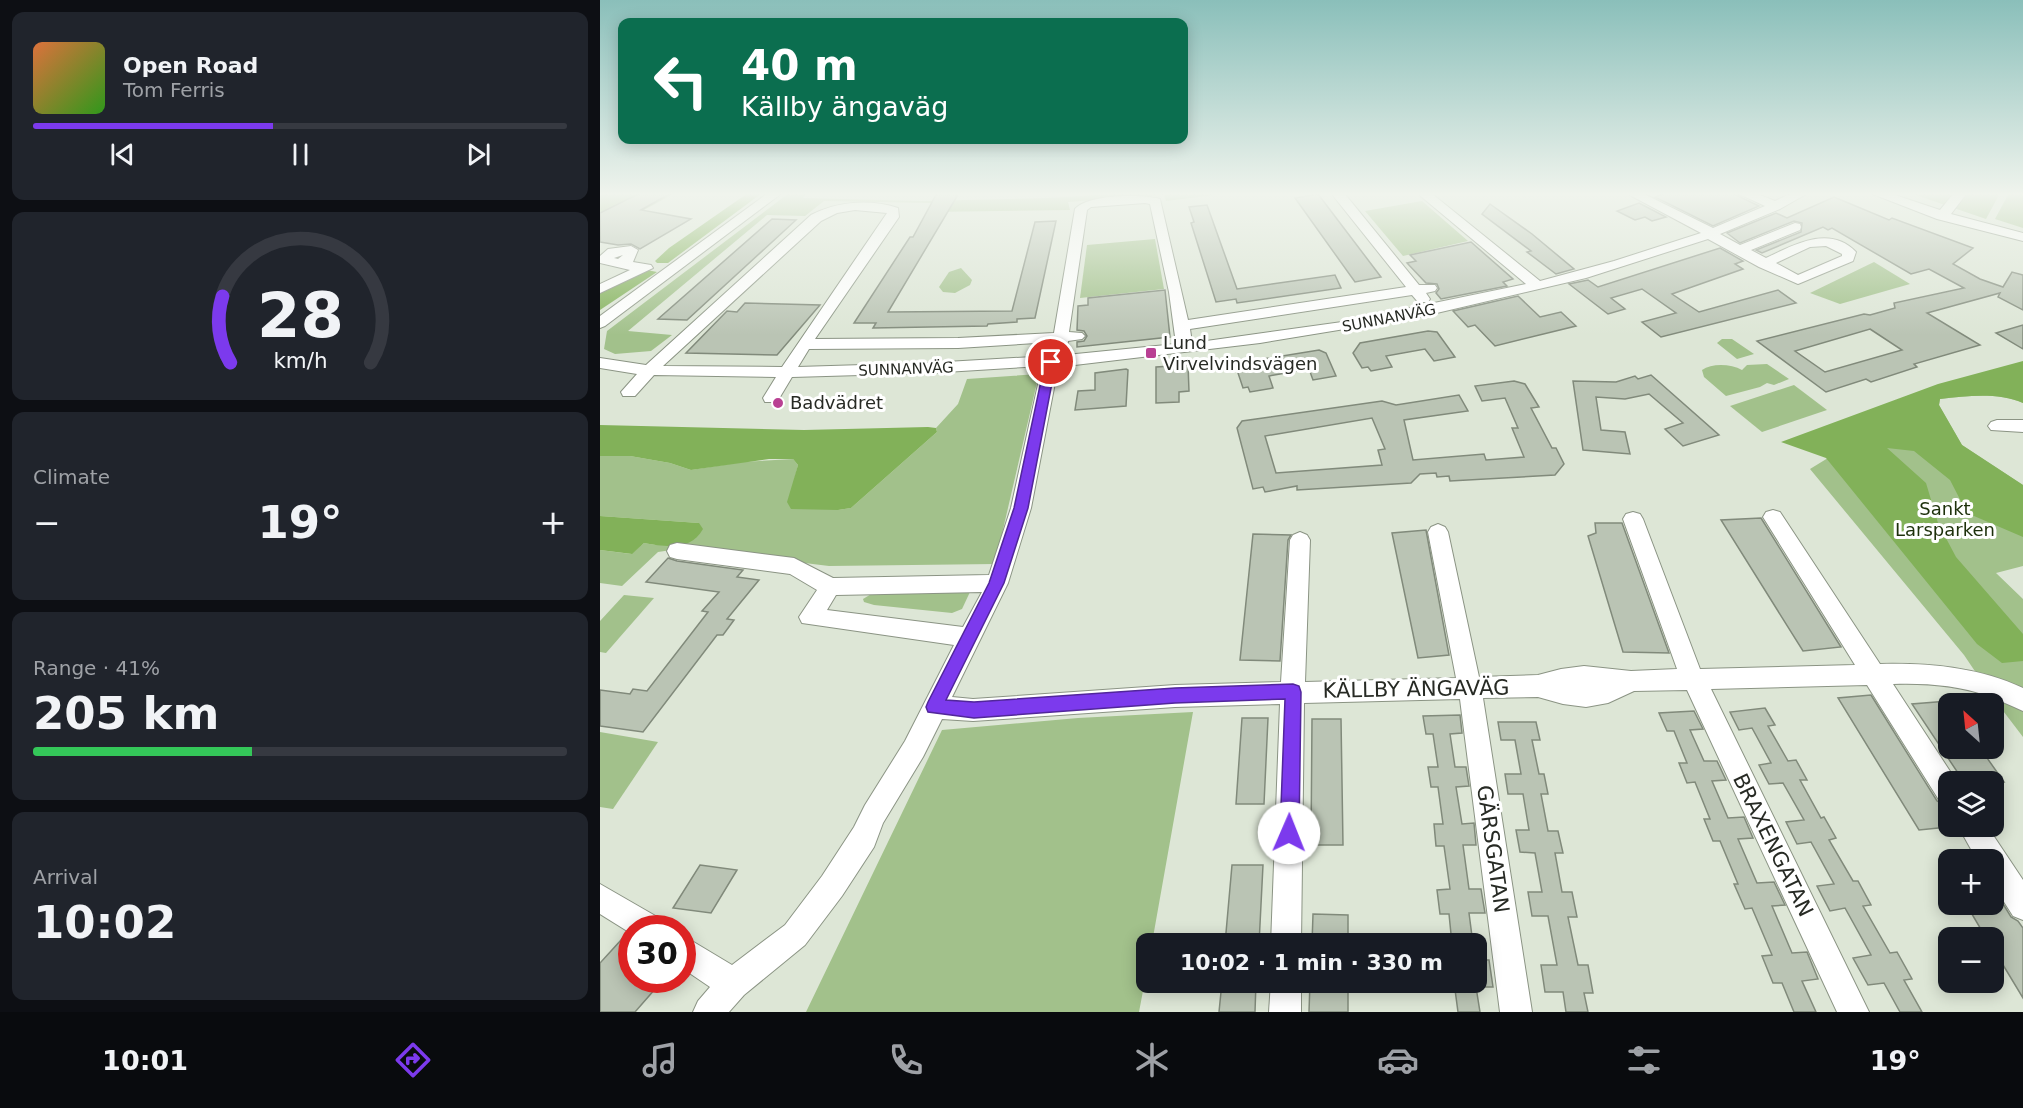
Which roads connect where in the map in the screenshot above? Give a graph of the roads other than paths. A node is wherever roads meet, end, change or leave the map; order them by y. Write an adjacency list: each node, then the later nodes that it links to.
1 (714, 240): 17 (street)
2 (792, 240): 29 (street)
3 (877, 240): 25 (street)
4 (1078, 240): 24 (street)
5 (1164, 240): 23 (street)
6 (1380, 240): 20 (street)
7 (1480, 240): 18 (street)
8 (1689, 240): 18 (street, SUNNANVÄG)
9 (1722, 240): 13 (street)
10 (1763, 240): 13 (street)
11 (1819, 240): 15 (street)
12 (1821, 240): 15 (street)
13 (1739, 250): 15 (street)
14 (621, 264): 16 (street)
15 (1764, 264)
16 (643, 268): 17 (street); 19 (street)
17 (676, 269): 22 (street)
18 (1537, 286): 21 (street, SUNNANVÄG)
19 (600, 289)
20 (1424, 289): 21 (street); 23 (street)
21 (1432, 310): 26 (street, SUNNANVÄG)
22 (600, 323)
23 (1182, 326): 26 (street)
24 (1069, 336): 25 (street); 27 (street)
25 (804, 344): 30 (street)
26 (1185, 349): 27 (street, SUNNANVÄG)
27 (1054, 362): 30 (street, SUNNANVÄG); 40 (street)
28 (600, 363): 29 (street, SUNNANVÄG)
29 (649, 370): 30 (street, SUNNANVÄG); 31 (street)
30 (787, 372): 32 (street)
31 (629, 392)
32 (771, 398)
33 (1997, 426): 34 (street)
34 (2023, 426)
35 (1773, 517): 43 (street)
36 (1633, 519): 44 (street, BRAXENGATAN)
37 (1438, 532): 45 (street, GÄRSGATAN)
38 (1300, 540): 46 (street)
39 (677, 550): 41 (street)
40 (997, 583): 41 (street); 42 (street)
41 (830, 587): 42 (street)
42 (971, 638): 48 (street)
43 (1872, 674): 44 (street, KÄLLBY ÄNGAVÄG); 47 (street, KÄLLBY ÄNGAVÄG); 49 (street)
44 (1693, 678): 45 (street, KÄLLBY ÄNGAVÄG); 61 (street, BRAXENGATAN)
45 (1469, 687): 46 (street, KÄLLBY ÄNGAVÄG); 60 (street, GÄRSGATAN)
46 (1293, 692): 48 (street, KÄLLBY ÄNGAVÄG); 54 (street)
47 (2023, 700)
48 (934, 707): 56 (street)
49 (1938, 776)
50 (2004, 877): 52 (street)
51 (600, 898): 53 (street)
52 (2023, 906)
53 (628, 915)
54 (1286, 933)
55 (696, 959): 56 (street)
56 (733, 984): 58 (street)
57 (1286, 993): 59 (street)
58 (709, 1012)
59 (1285, 1012)
60 (1516, 1012)
61 (1853, 1012)

